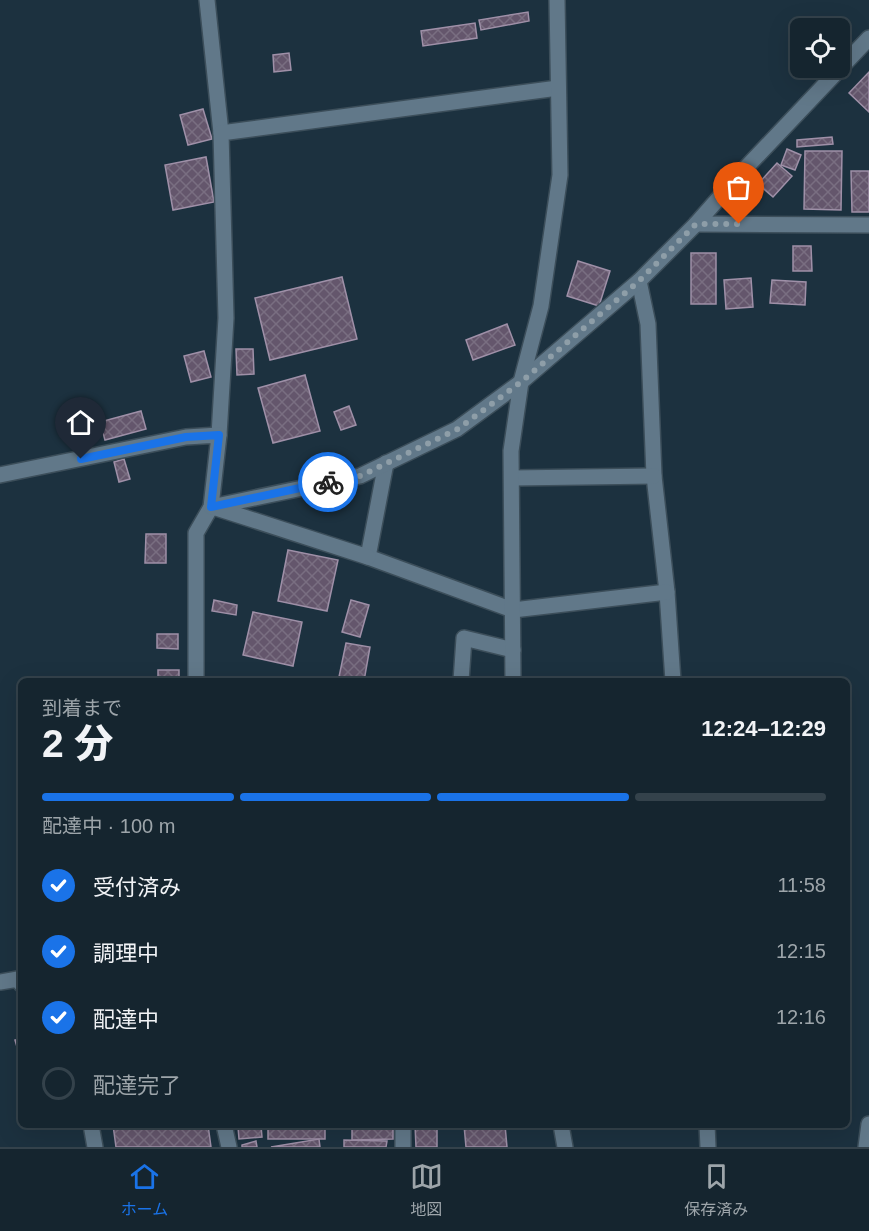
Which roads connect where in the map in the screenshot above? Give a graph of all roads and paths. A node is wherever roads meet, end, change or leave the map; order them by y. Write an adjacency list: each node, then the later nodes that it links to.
1 (207, 0): 5 (street)
2 (557, 0): 4 (street)
3 (869, 38): 6 (street)
4 (558, 88): 5 (street); 9 (street)
5 (221, 133): 10 (street)
6 (696, 224): 7 (street); 8 (street)
7 (869, 225)
8 (639, 281): 9 (street); 13 (street)
9 (521, 382): 11 (street); 14 (street)
10 (219, 435): 12 (street); 15 (street)
11 (386, 463): 15 (street); 16 (street)
12 (0, 475)
13 (654, 476): 14 (street); 17 (street)
14 (512, 478): 18 (street)
15 (211, 507): 16 (street); 20 (street)
16 (368, 557): 18 (street)
17 (668, 591): 18 (street); 23 (street)
18 (513, 610): 19 (street)
19 (513, 650): 21 (street); 22 (street)
20 (196, 678)
21 (461, 678)
22 (513, 678)
23 (673, 678)
24 (18, 979): 25 (street)
25 (0, 982)
26 (869, 1124): 37 (street)
27 (92, 1128): 32 (street)
28 (225, 1128): 33 (street)
29 (403, 1128): 34 (street)
30 (562, 1128): 35 (street)
31 (707, 1128): 36 (street)
32 (95, 1147)
33 (229, 1147)
34 (403, 1147)
35 (565, 1147)
36 (708, 1147)
37 (866, 1147)

